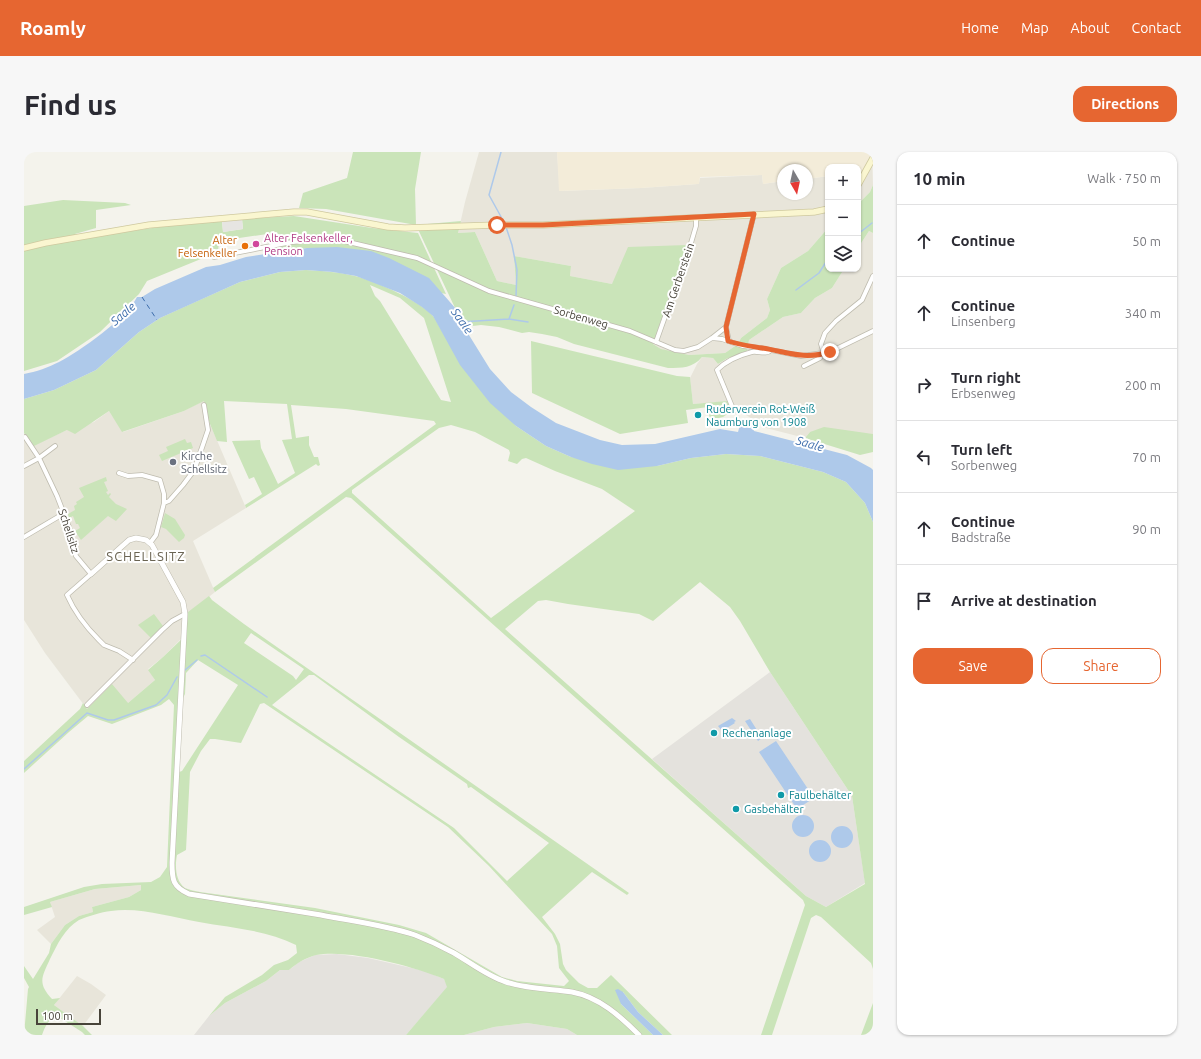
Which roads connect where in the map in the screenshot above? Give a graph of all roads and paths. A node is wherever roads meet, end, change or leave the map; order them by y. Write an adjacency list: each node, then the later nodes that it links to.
1 (873, 158): 2 (main road)
2 (861, 180)
3 (825, 210): 4 (main road)
4 (754, 214): 5 (main road); 9 (street)
5 (696, 218): 6 (main road); 13 (street, Am Gerberstein)
6 (24, 248)
7 (214, 258): 13 (street, Sorbenweg)
8 (873, 276): 15 (street)
9 (726, 327): 11 (street, Sorbenweg); 12 (street)
10 (873, 331): 15 (street)
11 (712, 338): 12 (street); 13 (street, Sorbenweg)
12 (728, 341): 14 (street)
13 (656, 342)
14 (771, 350): 15 (street); 18 (street)
15 (823, 354): 16 (street)
16 (804, 366)
17 (204, 405): 24 (street)
18 (734, 411)
19 (25, 437): 21 (street, Schellsitz)
20 (54, 446): 21 (street)
21 (39, 458): 22 (street); 25 (street, Schellsitz)
22 (24, 466)
23 (119, 473): 24 (street)
24 (164, 503): 27 (street)
25 (63, 514): 26 (street); 28 (street, Schellsitz)
26 (24, 537)
27 (150, 543): 28 (street); 29 (street)
28 (91, 574): 30 (street)
29 (185, 614): 30 (street); 32 (street)
30 (133, 660): 31 (street)
31 (87, 705)
32 (639, 1035)

